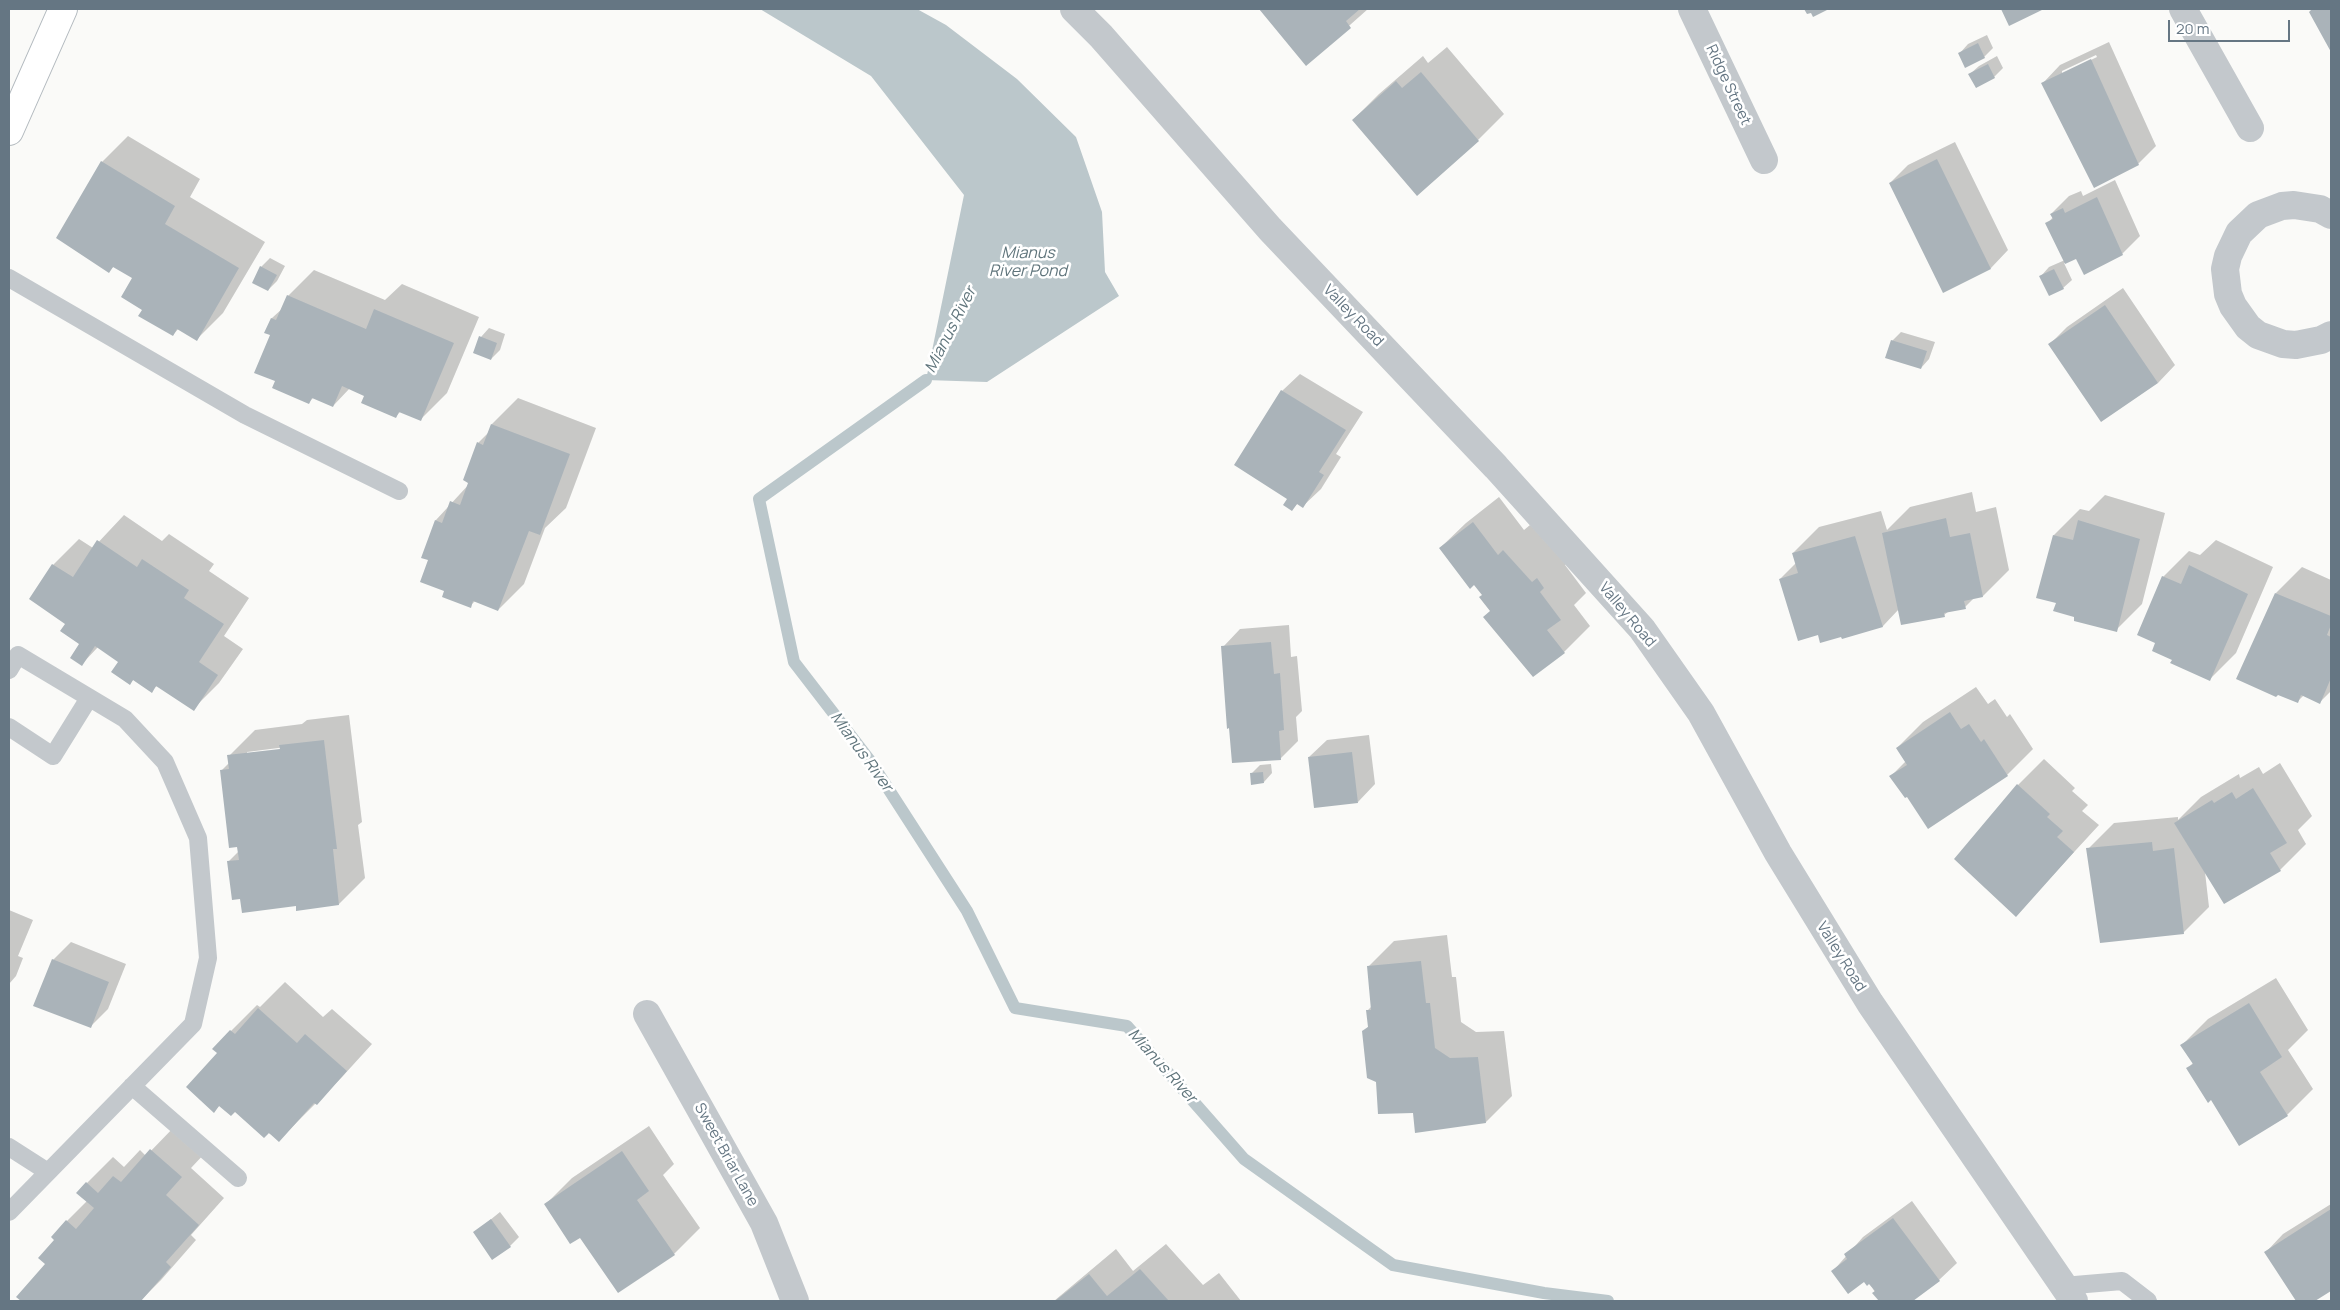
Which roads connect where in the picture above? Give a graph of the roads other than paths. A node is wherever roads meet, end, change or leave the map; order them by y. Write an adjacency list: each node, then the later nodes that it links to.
1 (63, 9): 6 (main road)
2 (1074, 9): 21 (street, Valley Road)
3 (1692, 9): 7 (street, Ridge Street)
4 (2183, 9): 5 (street)
5 (2250, 128)
6 (9, 132)
7 (1764, 160)
8 (2331, 214): 10 (street)
9 (9, 278): 11 (lane)
10 (2331, 335)
11 (399, 491)
12 (9, 670): 13 (lane)
13 (89, 698): 14 (lane); 16 (lane)
14 (9, 728)
15 (647, 1014): 22 (street, Sweet Briar Lane)
16 (132, 1086): 18 (lane); 19 (lane)
17 (9, 1147): 18 (lane)
18 (48, 1172): 20 (lane)
19 (238, 1178)
20 (9, 1212)
21 (2069, 1294): 23 (lane)
22 (795, 1301)
23 (2148, 1301)

